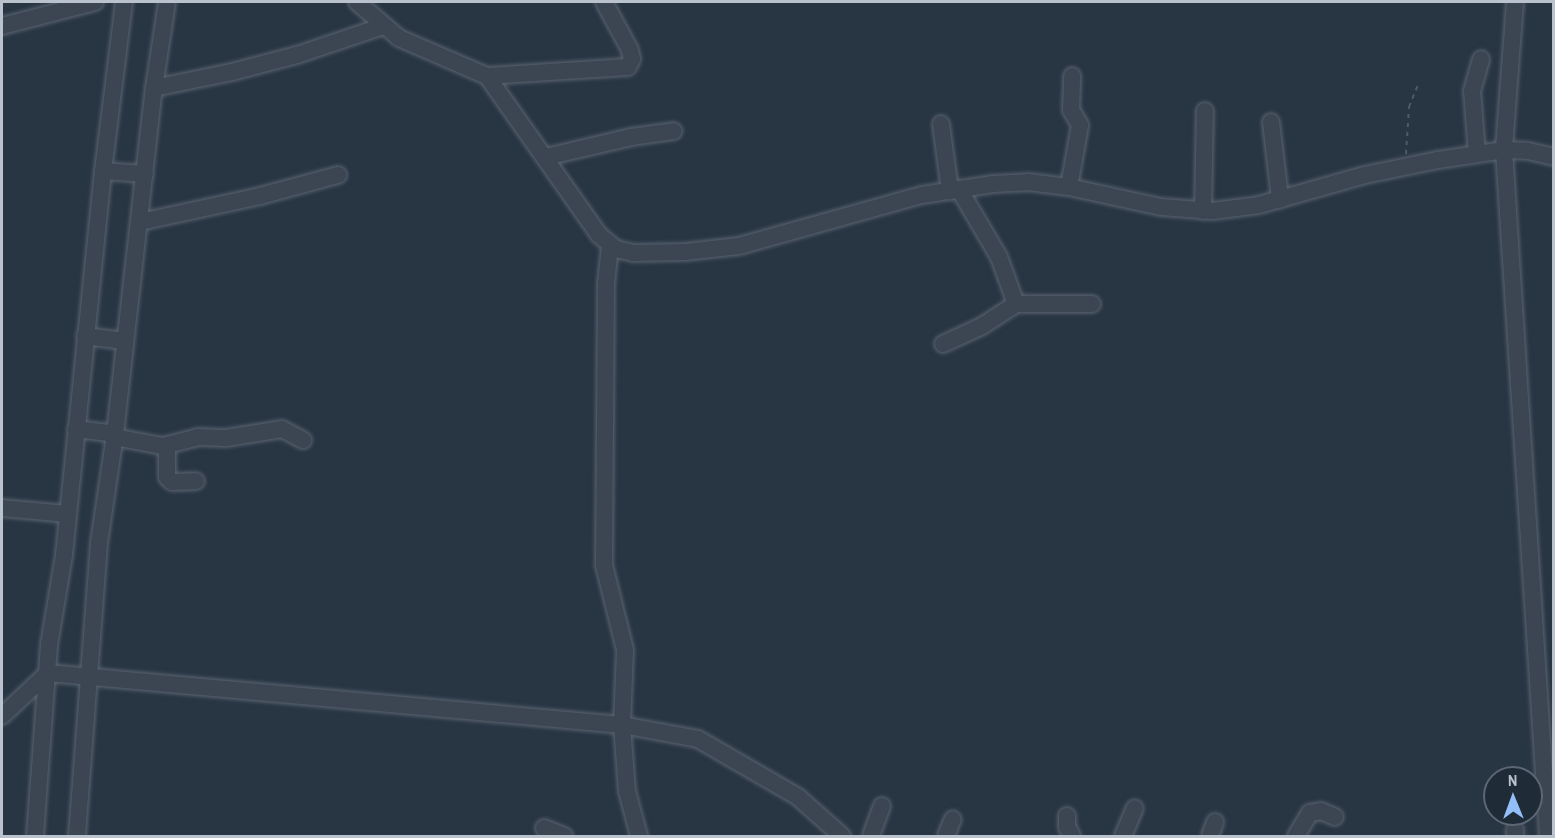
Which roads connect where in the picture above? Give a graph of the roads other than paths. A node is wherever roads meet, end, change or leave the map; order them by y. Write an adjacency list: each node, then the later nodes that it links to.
1 (95, 2): 7 (street)
2 (124, 2): 22 (street)
3 (166, 2): 13 (street)
4 (357, 2): 9 (street)
5 (604, 2): 11 (street)
6 (1515, 2): 18 (street)
7 (65, 6): 8 (street)
8 (2, 26)
9 (383, 26): 11 (street); 13 (street)
10 (1481, 59): 19 (street)
11 (487, 76): 20 (street)
12 (1072, 76): 25 (street)
13 (154, 88): 23 (street)
14 (1205, 111): 28 (street)
15 (1271, 122): 27 (street)
16 (941, 124): 26 (street)
17 (674, 131): 20 (street)
18 (1504, 150): 19 (street); 21 (street); 63 (street)
19 (1477, 154): 27 (street)
20 (546, 157): 30 (street)
21 (1554, 157)
22 (114, 172): 23 (street); 33 (street)
23 (145, 174): 29 (street)
24 (338, 175): 29 (street)
25 (1069, 187): 26 (street); 28 (street)
26 (955, 190): 30 (street); 31 (street)
27 (1280, 198): 28 (street)
28 (1203, 211)
29 (140, 222): 34 (street)
30 (610, 246): 46 (street)
31 (1016, 304): 32 (street); 35 (street)
32 (1092, 304)
33 (95, 337): 34 (street); 36 (street)
34 (125, 341): 37 (street)
35 (943, 344)
36 (85, 429): 37 (street); 42 (street)
37 (114, 436): 39 (street); 44 (street)
38 (303, 440): 39 (street)
39 (167, 446): 40 (street)
40 (196, 480)
41 (2, 508): 42 (street)
42 (67, 514): 43 (street)
43 (58, 673): 44 (street); 45 (street); 54 (street)
44 (89, 675): 46 (street); 55 (street)
45 (2, 716)
46 (622, 725): 53 (street); 57 (street)
47 (882, 806): 58 (street)
48 (1135, 808): 61 (street)
49 (1067, 816): 60 (street)
50 (1335, 817): 62 (street)
51 (953, 819): 59 (street)
52 (544, 828): 56 (street)
53 (837, 835)
54 (35, 837)
55 (77, 837)
56 (564, 837)
57 (639, 837)
58 (871, 837)
59 (946, 837)
60 (1072, 837)
61 (1123, 837)
62 (1296, 837)
63 (1548, 837)

